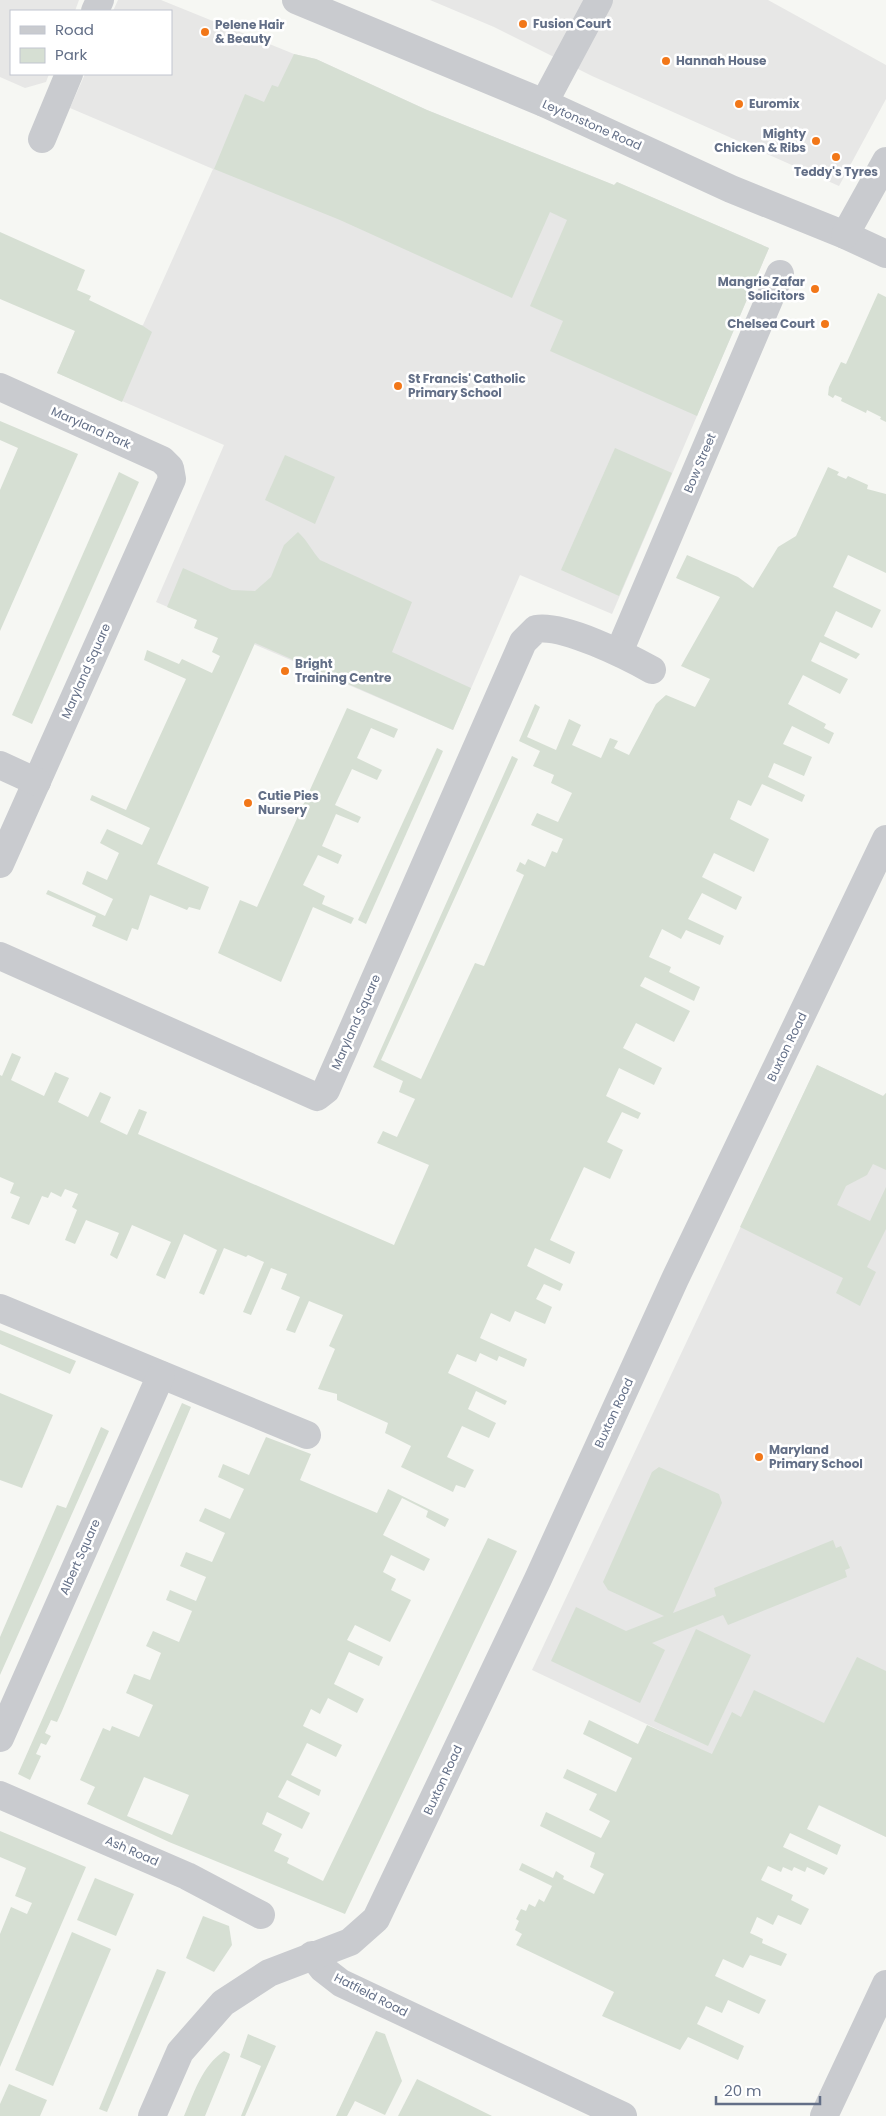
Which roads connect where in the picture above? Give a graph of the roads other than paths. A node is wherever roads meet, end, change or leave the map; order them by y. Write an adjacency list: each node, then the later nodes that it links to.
1 (296, 0): 4 (street, Leytonstone Road)
2 (599, 0): 4 (street)
3 (69, 75): 5 (street)
4 (544, 103): 7 (street, Leytonstone Road)
5 (42, 139)
6 (886, 161): 7 (street)
7 (845, 234): 8 (street, Leytonstone Road)
8 (886, 254)
9 (780, 274): 12 (street, Bow Street)
10 (0, 387): 11 (street, Maryland Park)
11 (172, 479): 15 (street, Maryland Square)
12 (619, 652): 13 (street); 18 (street, Maryland Square)
13 (652, 670)
14 (0, 765): 15 (street)
15 (37, 782): 17 (street, Maryland Square)
16 (886, 840): 25 (street, Buxton Road)
17 (0, 864)
18 (0, 956)
19 (0, 1308): 20 (street)
20 (161, 1375): 21 (street); 22 (street, Albert Square)
21 (306, 1435)
22 (0, 1738)
23 (0, 1795): 24 (street, Ash Road)
24 (261, 1915)
25 (312, 1955): 27 (street); 28 (street, Hatfield Road)
26 (886, 1984): 29 (street)
27 (152, 2116)
28 (623, 2116)
29 (824, 2116)

